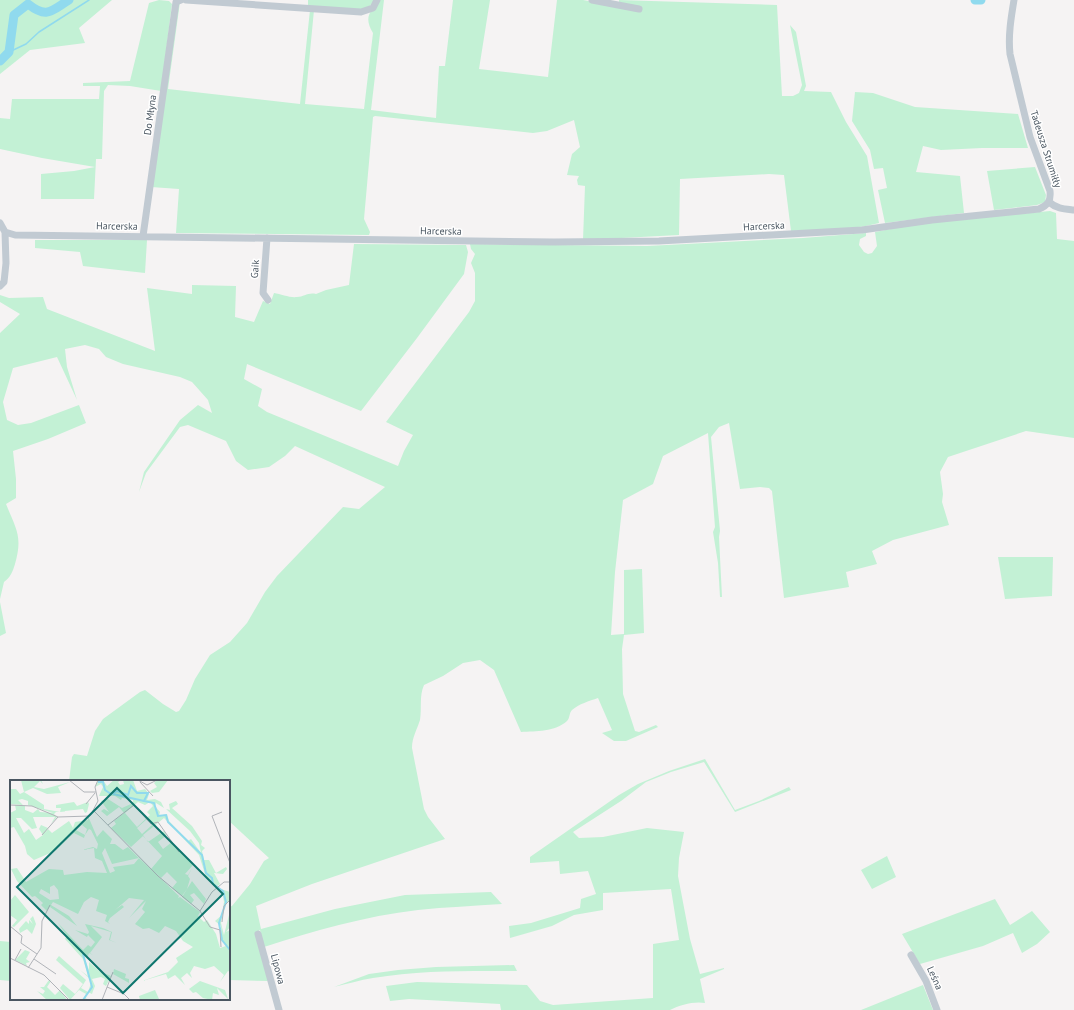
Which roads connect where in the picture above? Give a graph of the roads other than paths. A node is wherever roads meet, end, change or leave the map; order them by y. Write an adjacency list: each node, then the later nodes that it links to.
1 (181, 0): 12 (street, Do Młyna)
2 (186, 0): 3 (street)
3 (377, 0)
4 (592, 0): 6 (street)
5 (1014, 0): 7 (street, Tadeusza Strumiłły)
6 (639, 9)
7 (1049, 202): 8 (street); 10 (street, Tadeusza Strumiłły)
8 (1074, 210)
9 (0, 223): 11 (street)
10 (877, 228): 13 (street, Harcerska)
11 (4, 232): 12 (street, Harcerska); 14 (street)
12 (143, 236): 13 (street, Harcerska)
13 (267, 238): 15 (street, Gaik)
14 (0, 286)
15 (268, 300)
16 (258, 934): 18 (street, Lipowa)
17 (912, 955): 19 (street, Leśna)
18 (279, 1010)
19 (937, 1010)

